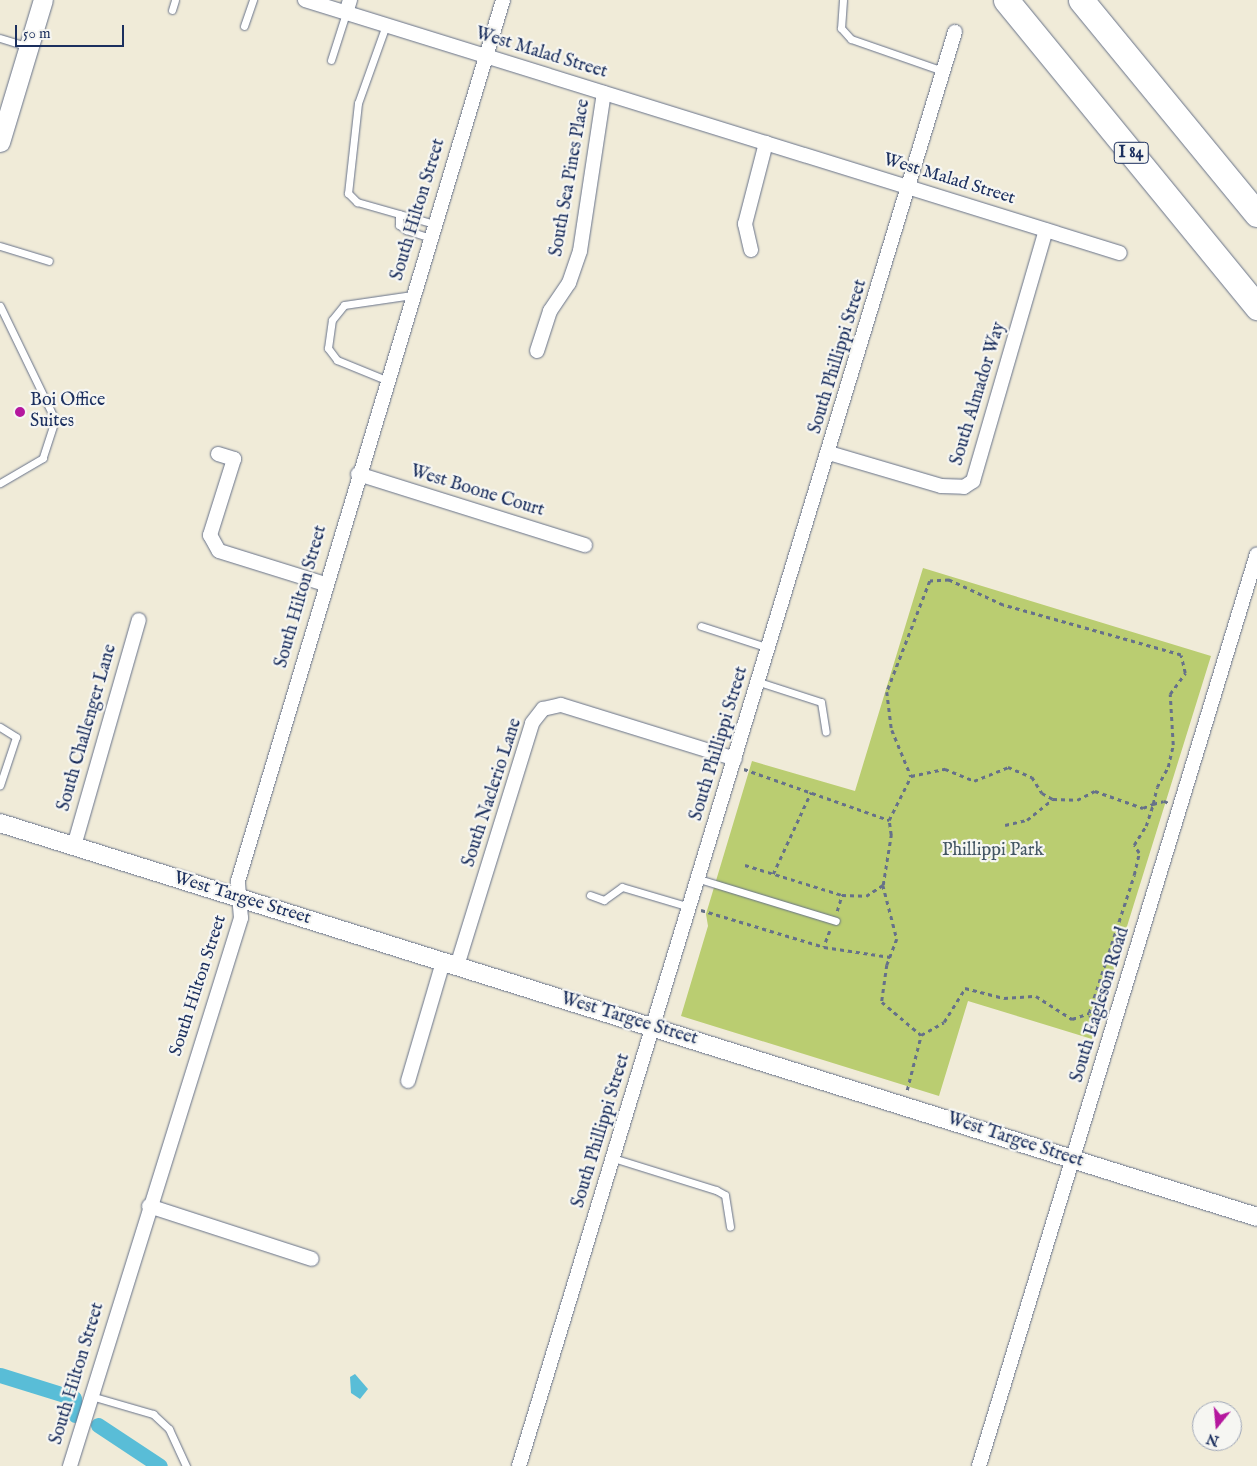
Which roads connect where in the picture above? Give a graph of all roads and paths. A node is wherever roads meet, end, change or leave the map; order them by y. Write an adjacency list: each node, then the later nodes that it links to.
1 (43, 0): 16 (main road)
2 (175, 0): 11 (lane)
3 (253, 0): 13 (lane)
4 (305, 0): 10 (street, West Malad Street)
5 (503, 0): 17 (street, South Hilton Street)
6 (843, 0): 19 (lane)
7 (1006, 0): 36 (highway, I 84)
8 (1081, 0): 21 (highway)
9 (1098, 0): 21 (highway)
10 (348, 6): 12 (street, West Malad Street); 18 (lane)
11 (172, 10)
12 (386, 25): 17 (street, West Malad Street); 25 (lane)
13 (244, 26)
14 (955, 32): 19 (street, South Phillippi Street)
15 (0, 38): 16 (lane)
16 (29, 47): 22 (main road)
17 (485, 56): 20 (street, West Malad Street); 27 (street, South Hilton Street)
18 (331, 60)
19 (943, 71): 24 (street, South Phillippi Street)
20 (604, 93): 23 (street, West Malad Street); 38 (street, South Sea Pines Place)
21 (1188, 128): 26 (highway)
22 (0, 142)
23 (766, 143): 24 (street, West Malad Street); 31 (street)
24 (910, 188): 28 (street, West Malad Street); 40 (street, South Phillippi Street)
25 (399, 214): 27 (lane); 29 (lane)
26 (1257, 214)
27 (434, 224): 29 (street, South Hilton Street)
28 (1046, 230): 32 (street, West Malad Street); 40 (street, South Almador Way)
29 (430, 238): 34 (street, South Hilton Street)
30 (0, 246): 33 (lane)
31 (752, 250)
32 (1120, 253)
33 (49, 261)
34 (412, 295): 39 (street, South Hilton Street); 39 (lane)
35 (1, 307): 37 (lane); 43 (lane)
36 (1257, 307)
37 (0, 317)
38 (537, 351)
39 (386, 380): 42 (street, South Hilton Street)
40 (829, 452): 49 (street, South Phillippi Street)
41 (218, 454): 46 (street)
42 (358, 474): 44 (street, West Boone Court); 46 (street, South Hilton Street)
43 (0, 483)
44 (585, 545)
45 (1257, 554): 59 (street, South Eagleson Road)
46 (325, 584): 70 (street, South Hilton Street)
47 (138, 620): 63 (street, South Challenger Lane)
48 (701, 626): 49 (lane)
49 (769, 648): 50 (street, South Phillippi Street)
50 (759, 682): 52 (lane); 53 (street, South Phillippi Street)
51 (0, 727): 55 (lane)
52 (826, 732)
53 (734, 762): 56 (path); 66 (street, South Phillippi Street); 75 (street, South Naclerio Lane)
54 (911, 776): 57 (path); 58 (path); 60 (path)
55 (0, 785)
56 (811, 792): 60 (path); 65 (path)
57 (1053, 799): 58 (path); 62 (path)
58 (1153, 804): 59 (path); 76 (path)
59 (1181, 806): 83 (street, South Eagleson Road)
60 (889, 820): 67 (path)
61 (0, 823): 63 (street, West Targee Street)
62 (1005, 825)
63 (74, 846): 70 (street, West Targee Street)
64 (745, 865): 65 (path)
65 (773, 874): 69 (path)
66 (698, 879): 71 (street, South Phillippi Street); 72 (lane)
67 (883, 885): 69 (path); 74 (path)
68 (590, 895): 71 (lane)
69 (842, 896): 72 (path)
70 (243, 899): 75 (street, West Targee Street); 84 (street, South Hilton Street)
71 (690, 907): 73 (path); 77 (street, South Phillippi Street)
72 (835, 921): 73 (path)
73 (824, 947): 74 (path)
74 (890, 957): 78 (path)
75 (450, 964): 77 (street, West Targee Street); 80 (street, South Naclerio Lane)
76 (1089, 1013): 78 (path); 79 (path)
77 (653, 1027): 82 (street, South Phillippi Street); 83 (street, West Targee Street)
78 (921, 1035): 81 (path)
79 (1095, 1036)
80 (408, 1081)
81 (908, 1090)
82 (613, 1158): 86 (lane); 91 (street, South Phillippi Street)
83 (1073, 1159): 85 (street, West Targee Street); 92 (street, South Eagleson Road)
84 (149, 1206): 87 (street); 88 (street, South Hilton Street)
85 (1257, 1217)
86 (730, 1227)
87 (312, 1259)
88 (91, 1396): 89 (street, South Hilton Street); 90 (lane)
89 (70, 1466)
90 (186, 1466)
91 (519, 1466)
92 (979, 1466)

